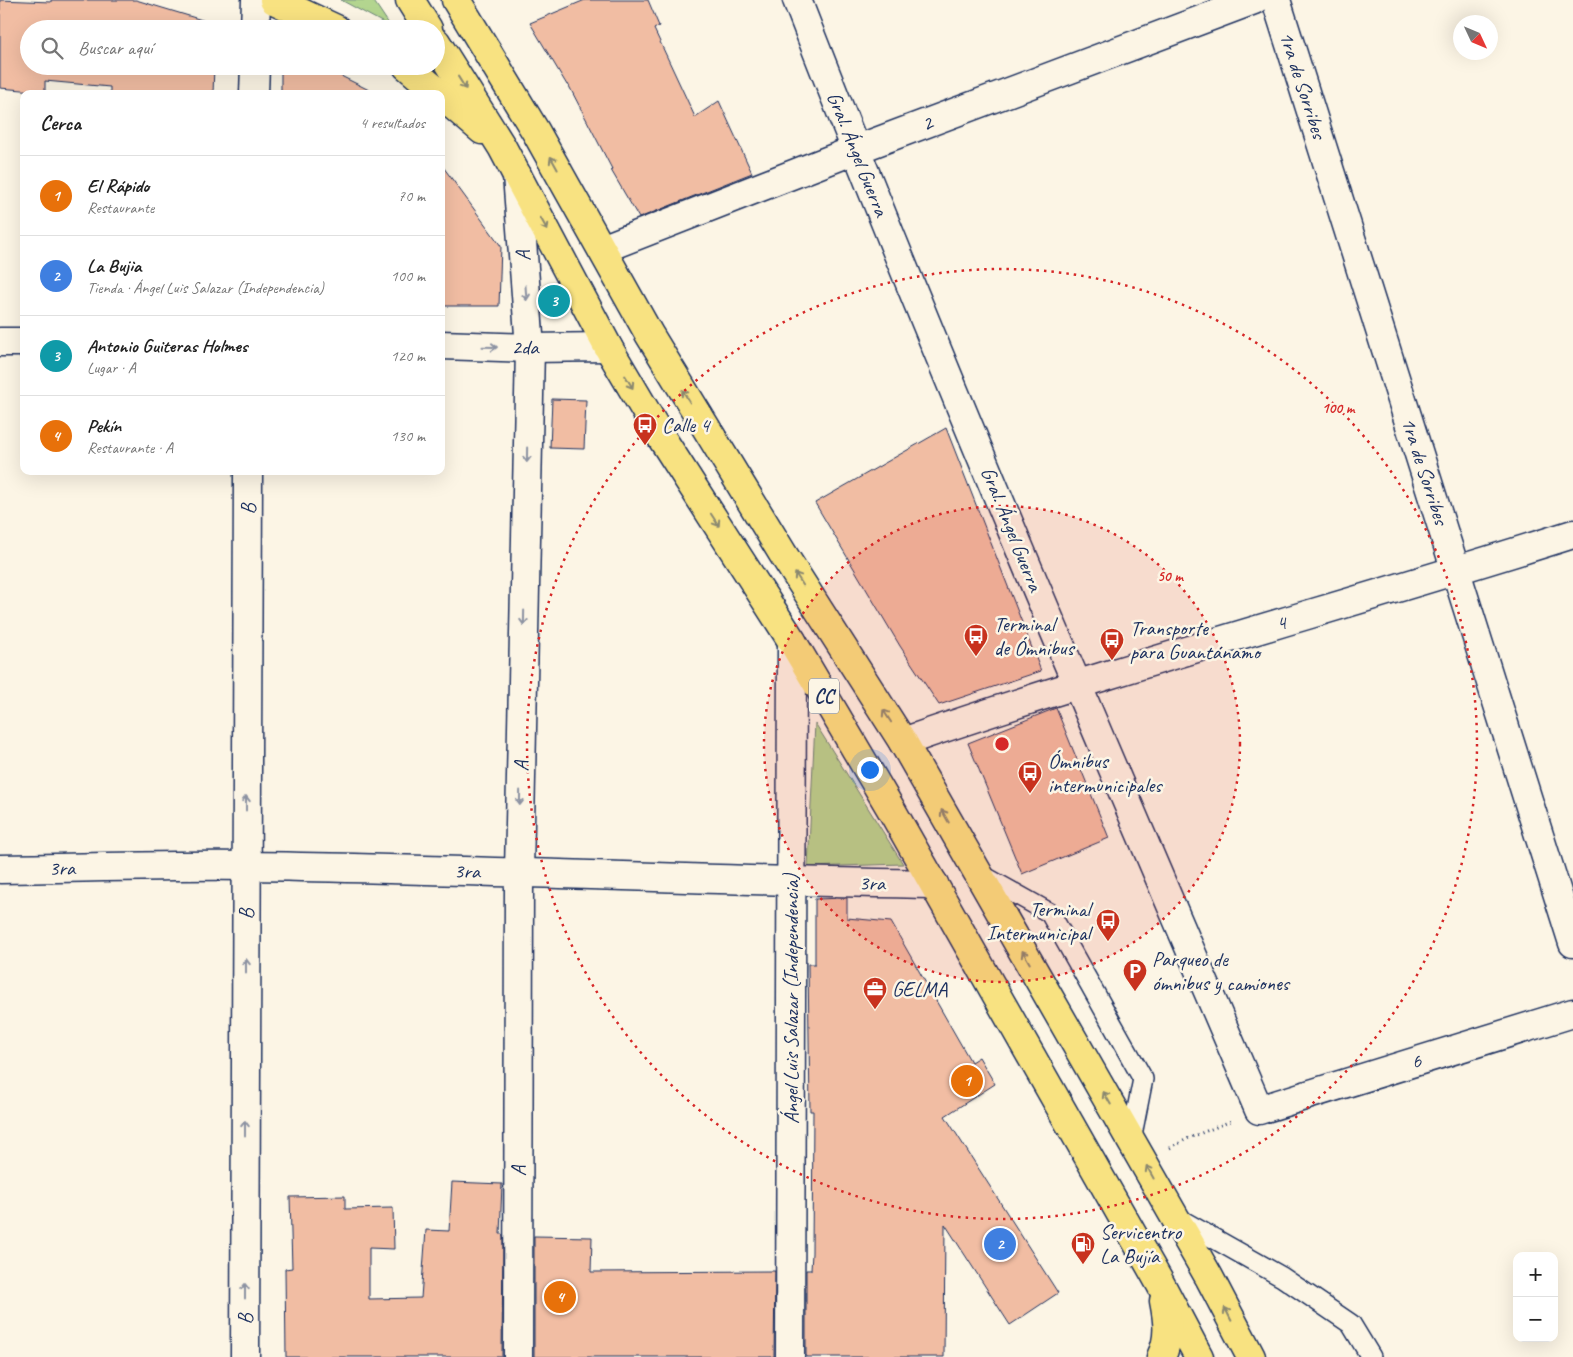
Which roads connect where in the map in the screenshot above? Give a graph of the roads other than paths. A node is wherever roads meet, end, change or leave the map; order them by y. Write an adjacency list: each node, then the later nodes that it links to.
1 (256, 0): 8 (street)
2 (274, 0): 9 (main road)
3 (410, 0): 10 (main road)
4 (456, 0): 20 (main road, CC, one-way to 4)
5 (797, 0): 18 (street, Gral. Ángel Guerra)
6 (1254, 0): 18 (street, 2)
7 (1276, 0): 28 (street, 1ra de Sorribes)
8 (255, 20)
9 (317, 20)
10 (422, 20)
11 (445, 56): 17 (main road, CC, one-way to 17)
12 (255, 75): 14 (street)
13 (418, 75): 15 (main road)
14 (254, 90)
15 (435, 90)
16 (445, 98): 17 (main road)
17 (502, 147): 19 (main road, CC)
18 (855, 150): 20 (street, 2); 30 (street, Gral. Ángel Guerra)
19 (517, 175): 24 (main road, CC, one-way to 24); 25 (street, A, one-way to 25)
20 (602, 249): 31 (main road, CC, one-way to 20)
21 (0, 342): 22 (street)
22 (20, 342)
23 (445, 346): 25 (street, 2da, one-way to 25)
24 (608, 347): 25 (street, 2da); 29 (main road, CC, one-way to 29)
25 (530, 348): 34 (street, A, one-way to 34)
26 (248, 475): 32 (street, B, one-way to 26)
27 (1573, 534): 28 (street, 4)
28 (1457, 571): 30 (street, 4); 38 (street, 1ra de Sorribes)
29 (792, 642): 36 (street, Ángel Luis Salazar (Independencia)); 37 (main road, CC)
30 (1076, 684): 31 (street, 4); 40 (street, Gral. Ángel Guerra)
31 (903, 742): 35 (main road, CC, one-way to 31)
32 (246, 866): 33 (street, 3ra); 34 (street, 3ra); 44 (street, B, one-way to 32)
33 (0, 869)
34 (519, 872): 36 (street, 3ra); 45 (street, A)
35 (978, 873): 41 (main road, CC, one-way to 35); 41 (lane)
36 (791, 882): 37 (street, 3ra); 46 (street, Ángel Luis Salazar (Independencia))
37 (934, 884): 43 (main road, CC)
38 (1573, 943)
39 (1573, 1013): 40 (street, 6)
40 (1259, 1110)
41 (1131, 1140): 42 (main road, CC, one-way to 41)
42 (1174, 1215): 49 (main road, CC, one-way to 42); 50 (lane)
43 (1160, 1283): 47 (main road); 48 (main road, CC)
44 (245, 1357)
45 (518, 1357)
46 (790, 1357)
47 (1161, 1357)
48 (1199, 1357)
49 (1251, 1357)
50 (1371, 1357)

